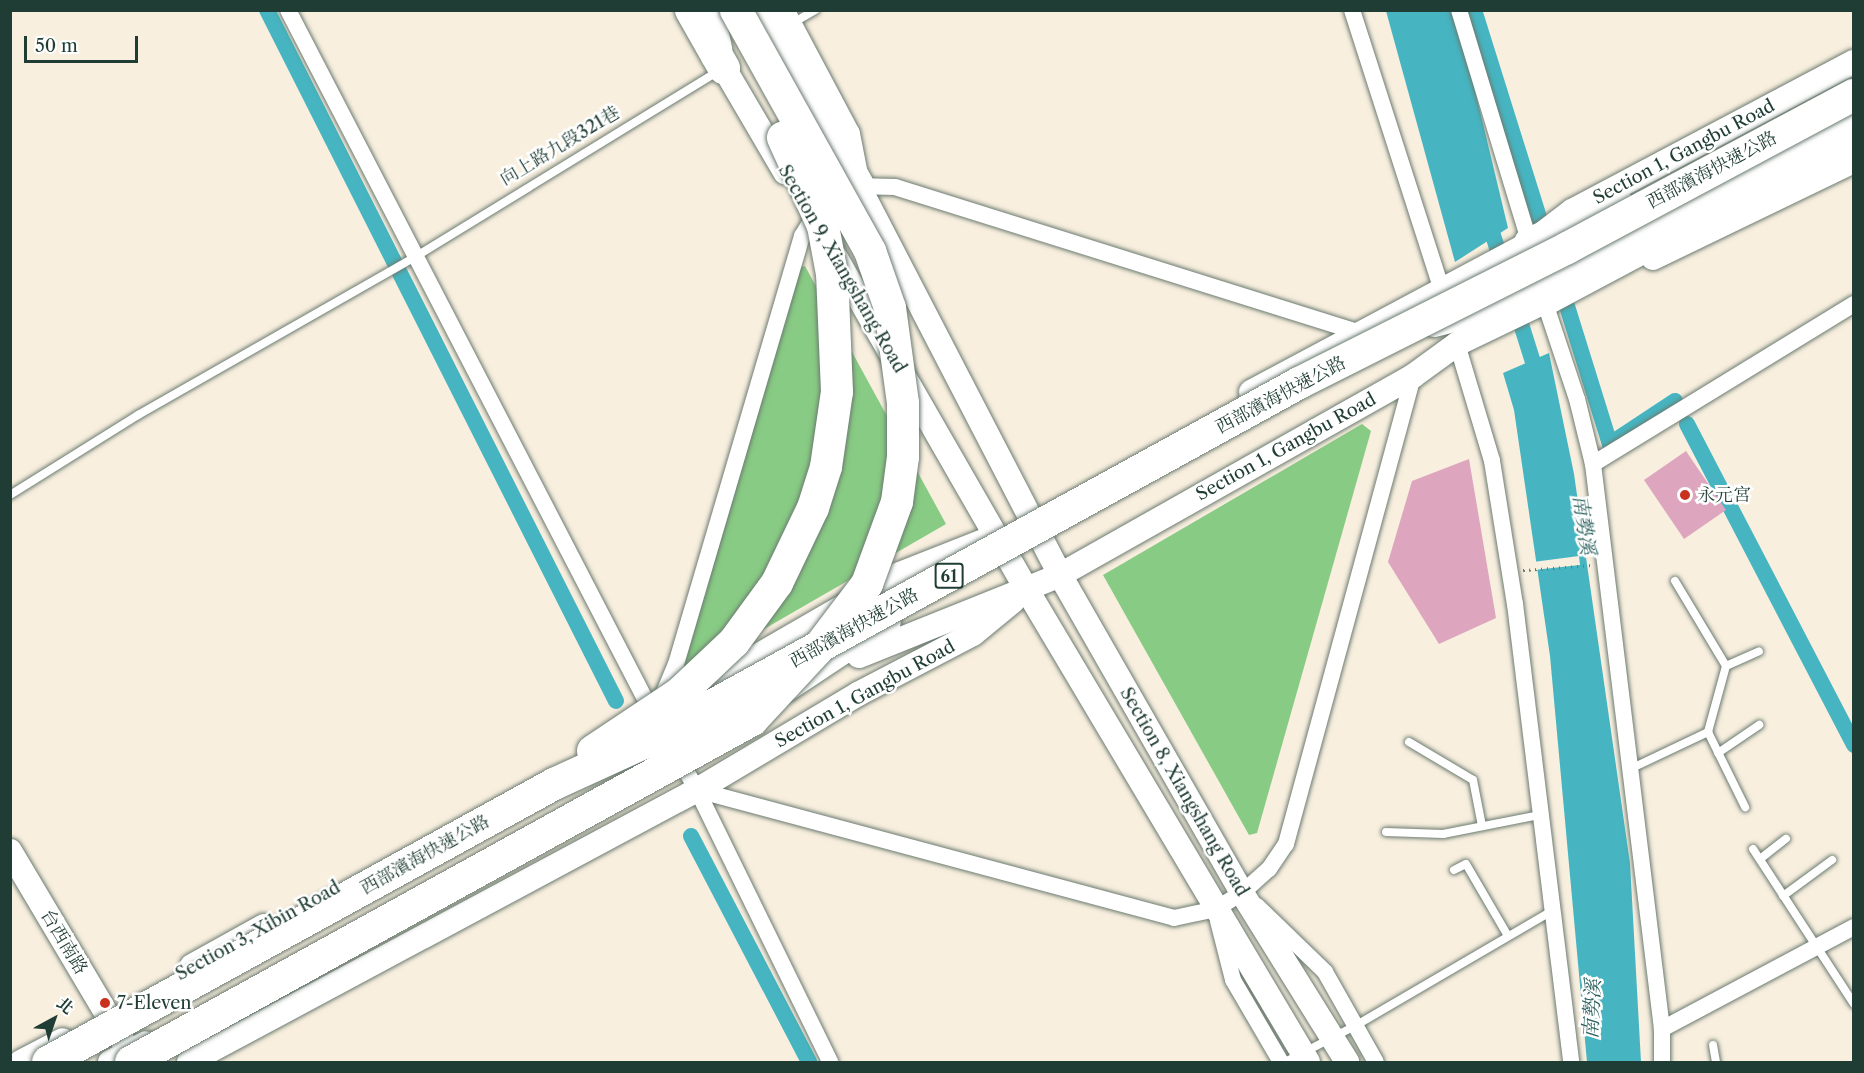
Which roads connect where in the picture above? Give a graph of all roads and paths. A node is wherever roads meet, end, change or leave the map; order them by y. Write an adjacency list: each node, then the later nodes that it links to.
1 (288, 10): 23 (street)
2 (677, 10): 11 (street, Section 9, Xiangshang Road)
3 (691, 10): 11 (highway)
4 (712, 10): 11 (street); 49 (highway, bridge)
5 (727, 10): 11 (street)
6 (736, 10): 74 (highway, bridge)
7 (760, 10): 11 (highway)
8 (815, 10): 11 (lane, 向上路九段321巷)
9 (1352, 10): 24 (street)
10 (1459, 10): 22 (street)
11 (759, 43): 19 (highway); 21 (street, Section 9, Xiangshang Road); 23 (lane, 向上路九段321巷)
12 (1854, 62): 22 (street, Section 1, Gangbu Road)
13 (1854, 82): 22 (highway)
14 (1854, 94): 49 (highway, 西部濱海快速公路 / 61, bridge)
15 (1854, 110): 78 (highway, 西部濱海快速公路 / 61, bridge)
16 (1854, 115): 20 (street, Section 1, Gangbu Road)
17 (1854, 135): 25 (highway)
18 (1854, 161): 25 (street, Section 1, Gangbu Road)
19 (858, 185): 21 (street); 27 (street); 32 (street)
20 (1668, 215): 25 (street, Section 1, Gangbu Road); 27 (street, Section 1, Gangbu Road)
21 (812, 217): 33 (street, Section 9, Xiangshang Road); 42 (street)
22 (1530, 243): 24 (street, Section 1, Gangbu Road)
23 (415, 257): 31 (lane, 向上路九段321巷); 42 (street)
24 (1440, 288): 27 (street, Section 1, Gangbu Road)
25 (1544, 300): 28 (street, Section 1, Gangbu Road); 30 (street)
26 (1854, 304): 30 (street)
27 (1358, 332): 32 (street, Section 1, Gangbu Road)
28 (1458, 344): 29 (street, Section 1, Gangbu Road); 35 (street)
29 (1413, 376): 36 (street, Section 1, Gangbu Road); 61 (street)
30 (1593, 464): 34 (street)
31 (10, 495)
32 (1029, 516): 33 (street, Section 1, Gangbu Road); 36 (street, Section 8, Xiangshang Road)
33 (996, 536): 38 (street, Section 8, Xiangshang Road); 41 (street, Section 1, Gangbu Road); 42 (street, Section 1, Gangbu Road)
34 (1603, 564): 35 (path); 48 (street)
35 (1510, 571): 52 (street)
36 (1060, 575): 38 (street, Section 1, Gangbu Road); 61 (street, Section 8, Xiangshang Road)
37 (1675, 581): 40 (lane)
38 (1027, 590): 41 (street, Section 1, Gangbu Road); 50 (street, Section 1, Gangbu Road); 63 (street, Section 8, Xiangshang Road)
39 (1759, 651): 40 (lane)
40 (1726, 666): 44 (lane)
41 (817, 673): 46 (street, Section 1, Gangbu Road)
42 (654, 716): 46 (street); 69 (street, Section 3, Xibin Road)
43 (1759, 725): 47 (lane)
44 (1708, 732): 47 (lane); 48 (lane)
45 (1409, 742): 53 (lane)
46 (675, 753): 50 (street); 74 (street)
47 (1718, 753): 51 (lane)
48 (1627, 770): 71 (street)
49 (554, 784): 77 (highway, 西部濱海快速公路 / 61, bridge)
50 (697, 790): 63 (street); 79 (street); 80 (street)
51 (1745, 807)
52 (1540, 815): 53 (lane); 64 (street)
53 (1482, 826): 54 (lane)
54 (1386, 832)
55 (1786, 839): 58 (lane)
56 (1753, 849): 58 (lane)
57 (10, 851): 69 (street, 台西南路)
58 (1760, 859): 62 (lane)
59 (1832, 860): 62 (lane)
60 (1454, 870): 66 (lane)
61 (1242, 893): 63 (street); 70 (street); 72 (street, Section 8, Xiangshang Road)
62 (1783, 896): 67 (lane)
63 (1215, 909): 75 (street, Section 8, Xiangshang Road)
64 (1552, 910): 66 (lane); 83 (street)
65 (1854, 927): 67 (street)
66 (1508, 936): 70 (lane)
67 (1816, 946): 68 (lane); 71 (street)
68 (1854, 1004)
69 (108, 1015): 74 (street, 台西南路); 76 (street, Section 3, Xibin Road)
70 (1355, 1026): 72 (lane); 82 (street)
71 (1662, 1029): 84 (street)
72 (1332, 1036): 75 (lane); 81 (street, Section 8, Xiangshang Road)
73 (1713, 1045): 85 (lane)
74 (127, 1060)
75 (1294, 1060)
76 (21, 1062)
77 (48, 1062)
78 (88, 1062)
79 (189, 1062)
80 (830, 1062)
81 (1347, 1062)
82 (1376, 1062)
83 (1571, 1062)
84 (1662, 1062)
85 (1716, 1062)

